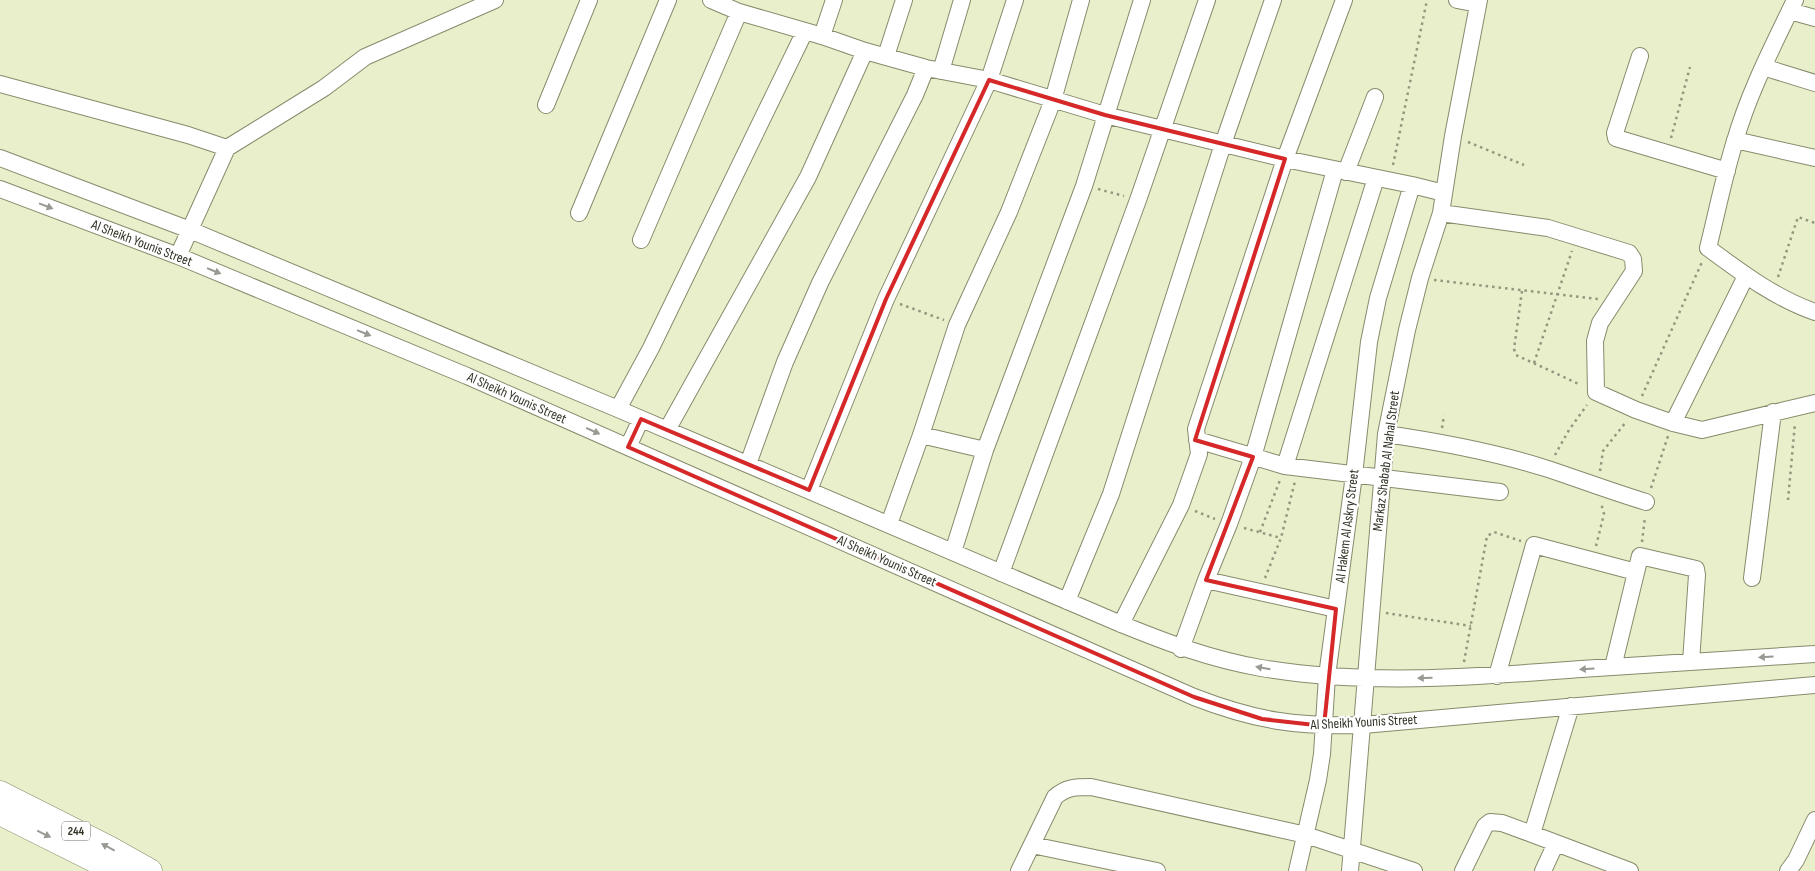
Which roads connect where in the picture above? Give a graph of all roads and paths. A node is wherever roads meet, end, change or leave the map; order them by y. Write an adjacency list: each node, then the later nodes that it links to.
1 (495, 0): 39 (street)
2 (589, 0): 33 (street)
3 (668, 0): 54 (street)
4 (711, 0): 18 (street)
5 (834, 0): 21 (street)
6 (904, 0): 23 (street)
7 (962, 0): 27 (street)
8 (1015, 0): 28 (street)
9 (1081, 0): 32 (street)
10 (1142, 0): 34 (street)
11 (1207, 0): 35 (street)
12 (1273, 0): 38 (street)
13 (1344, 0): 43 (street)
14 (1427, 0): 47 (path)
15 (1457, 0): 16 (street)
16 (1478, 2): 36 (street, Markaz Shabab Al Nahal Street)
17 (1792, 5): 19 (street); 26 (street)
18 (739, 12): 20 (street); 58 (street)
19 (1815, 18)
20 (805, 31): 21 (street); 74 (street)
21 (822, 36): 22 (street)
22 (865, 50): 23 (street); 79 (street)
23 (886, 56): 27 (street)
24 (1640, 56): 40 (street)
25 (1690, 67): 40 (path)
26 (1763, 67): 29 (street); 37 (street)
27 (933, 69): 28 (street); 86 (street)
28 (989, 80): 32 (street); 66 (street)
29 (1815, 83)
30 (0, 84): 39 (street)
31 (1375, 97): 45 (street)
32 (1053, 100): 34 (street); 69 (street)
33 (546, 105)
34 (1105, 115): 35 (street); 49 (street)
35 (1162, 130): 38 (street); 52 (street)
36 (1453, 136): 44 (path); 51 (street, Markaz Shabab Al Nahal Street)
37 (1735, 140): 42 (street); 46 (street)
38 (1223, 144): 43 (street); 109 (street)
39 (226, 148): 56 (street)
40 (1666, 152): 46 (street)
41 (0, 158): 56 (street, Al Sheikh Younis Street)
42 (1815, 158)
43 (1285, 159): 45 (street); 82 (street)
44 (1524, 165)
45 (1340, 171): 47 (street); 85 (street)
46 (1727, 171): 59 (street)
47 (1383, 179): 48 (street); 87 (street)
48 (1412, 185): 51 (street); 89 (street, Al Hakem Al Askry Street)
49 (1084, 186): 52 (path); 84 (street)
50 (0, 189): 60 (street, Al Sheikh Younis Street, one-way to 60)
51 (1444, 193): 53 (street, Markaz Shabab Al Nahal Street)
52 (1138, 200): 104 (street)
53 (1441, 212): 57 (street); 62 (street, Markaz Shabab Al Nahal Street)
54 (579, 213)
55 (1815, 223): 64 (path)
56 (190, 230): 60 (street); 74 (street, Al Sheikh Younis Street)
57 (1577, 236): 65 (path); 67 (street)
58 (641, 240)
59 (1708, 248): 61 (street); 75 (path)
60 (178, 256): 83 (street, Al Sheikh Younis Street, one-way to 83)
61 (1746, 276): 64 (street); 78 (street)
62 (1420, 278): 63 (path); 80 (street, Markaz Shabab Al Nahal Street)
63 (1522, 291): 65 (path); 70 (path)
64 (1773, 293): 68 (street)
65 (1557, 294): 67 (path); 70 (path)
66 (886, 299): 69 (path); 92 (street)
67 (1613, 301): 71 (street)
68 (1815, 312)
69 (957, 325): 81 (street)
70 (1534, 363): 71 (path)
71 (1596, 392): 75 (street); 88 (path)
72 (1815, 403): 73 (street)
73 (1797, 406): 76 (street); 94 (path)
74 (618, 408): 77 (street, Al Sheikh Younis Street)
75 (1636, 410): 78 (street); 91 (path)
76 (1772, 412): 78 (street); 106 (street)
77 (642, 419): 79 (street, Al Sheikh Younis Street); 83 (street)
78 (1673, 423): 95 (path)
79 (667, 430): 86 (street, Al Sheikh Younis Street)
80 (1386, 434): 88 (street); 90 (street, Markaz Shabab Al Nahal Street)
81 (922, 435): 84 (street); 97 (street)
82 (1197, 440): 85 (street); 96 (street)
83 (628, 447): 125 (street, Al Sheikh Younis Street)
84 (985, 450): 101 (street)
85 (1253, 456): 87 (street); 98 (street)
86 (748, 464): 92 (street, Al Sheikh Younis Street)
87 (1292, 467): 89 (street); 99 (path); 99 (path)
88 (1547, 468): 91 (street)
89 (1354, 475): 90 (street); 110 (street, Al Hakem Al Askry Street)
90 (1382, 479): 93 (street); 111 (street, Markaz Shabab Al Nahal Street)
91 (1598, 487): 95 (street); 103 (path)
92 (809, 490): 97 (street, Al Sheikh Younis Street)
93 (1500, 492)
94 (1788, 500)
95 (1646, 502): 102 (path)
96 (1181, 505): 98 (path); 112 (street)
97 (889, 524): 101 (street, Al Sheikh Younis Street)
98 (1229, 524): 107 (street)
99 (1281, 538): 108 (path)
100 (1534, 546): 103 (street); 113 (path); 119 (street)
101 (953, 552): 104 (street, Al Sheikh Younis Street)
102 (1640, 556): 105 (street); 116 (street)
103 (1592, 560): 105 (street)
104 (1001, 572): 109 (street, Al Sheikh Younis Street)
105 (1636, 572): 117 (street)
106 (1752, 578)
107 (1206, 580): 108 (street); 114 (street)
108 (1259, 592): 110 (street)
109 (1067, 600): 112 (street, Al Sheikh Younis Street)
110 (1336, 609): 118 (street, Al Hakem Al Askry Street)
111 (1370, 610): 113 (path); 120 (street, Markaz Shabab Al Nahal Street)
112 (1121, 624): 114 (street, Al Sheikh Younis Street)
113 (1471, 626): 121 (path)
114 (1181, 649): 118 (street, Al Sheikh Younis Street, one-way to 114)
115 (1815, 654): 116 (street, Al Sheikh Younis Street, one-way to 116)
116 (1691, 662): 117 (street, Al Sheikh Younis Street)
117 (1613, 667): 119 (street, Al Sheikh Younis Street, one-way to 119)
118 (1327, 676): 120 (street, Al Sheikh Younis Street); 125 (street, Al Hakem Al Askry Street)
119 (1497, 676): 121 (street, Al Sheikh Younis Street)
120 (1366, 678): 121 (street, Al Sheikh Younis Street, one-way to 120); 124 (street, Markaz Shabab Al Nahal Street)
121 (1460, 678)
122 (1815, 686): 123 (street, Al Sheikh Younis Street)
123 (1571, 706): 124 (street, Al Sheikh Younis Street); 129 (street)
124 (1363, 725): 125 (street, Al Sheikh Younis Street); 133 (street, Markaz Shabab Al Nahal Street)
125 (1324, 726): 130 (street, Al Hakem Al Askry Street)
126 (0, 793): 136 (highway, 244, one-way to 126)
127 (0, 813): 135 (highway, 244, one-way to 135)
128 (1815, 820): 145 (street)
129 (1532, 834): 131 (street); 142 (street)
130 (1306, 835): 132 (street); 133 (street); 139 (street, Al Hakem Al Askry Street)
131 (1556, 843): 143 (street); 144 (street)
132 (1032, 845): 134 (street); 137 (street)
133 (1352, 850): 140 (street, Markaz Shabab Al Nahal Street); 141 (street)
134 (1126, 868): 138 (street)
135 (116, 871)
136 (150, 871)
137 (1020, 871)
138 (1157, 871)
139 (1297, 871)
140 (1350, 871)
141 (1414, 871)
142 (1463, 871)
143 (1543, 871)
144 (1629, 871)
145 (1788, 871)

